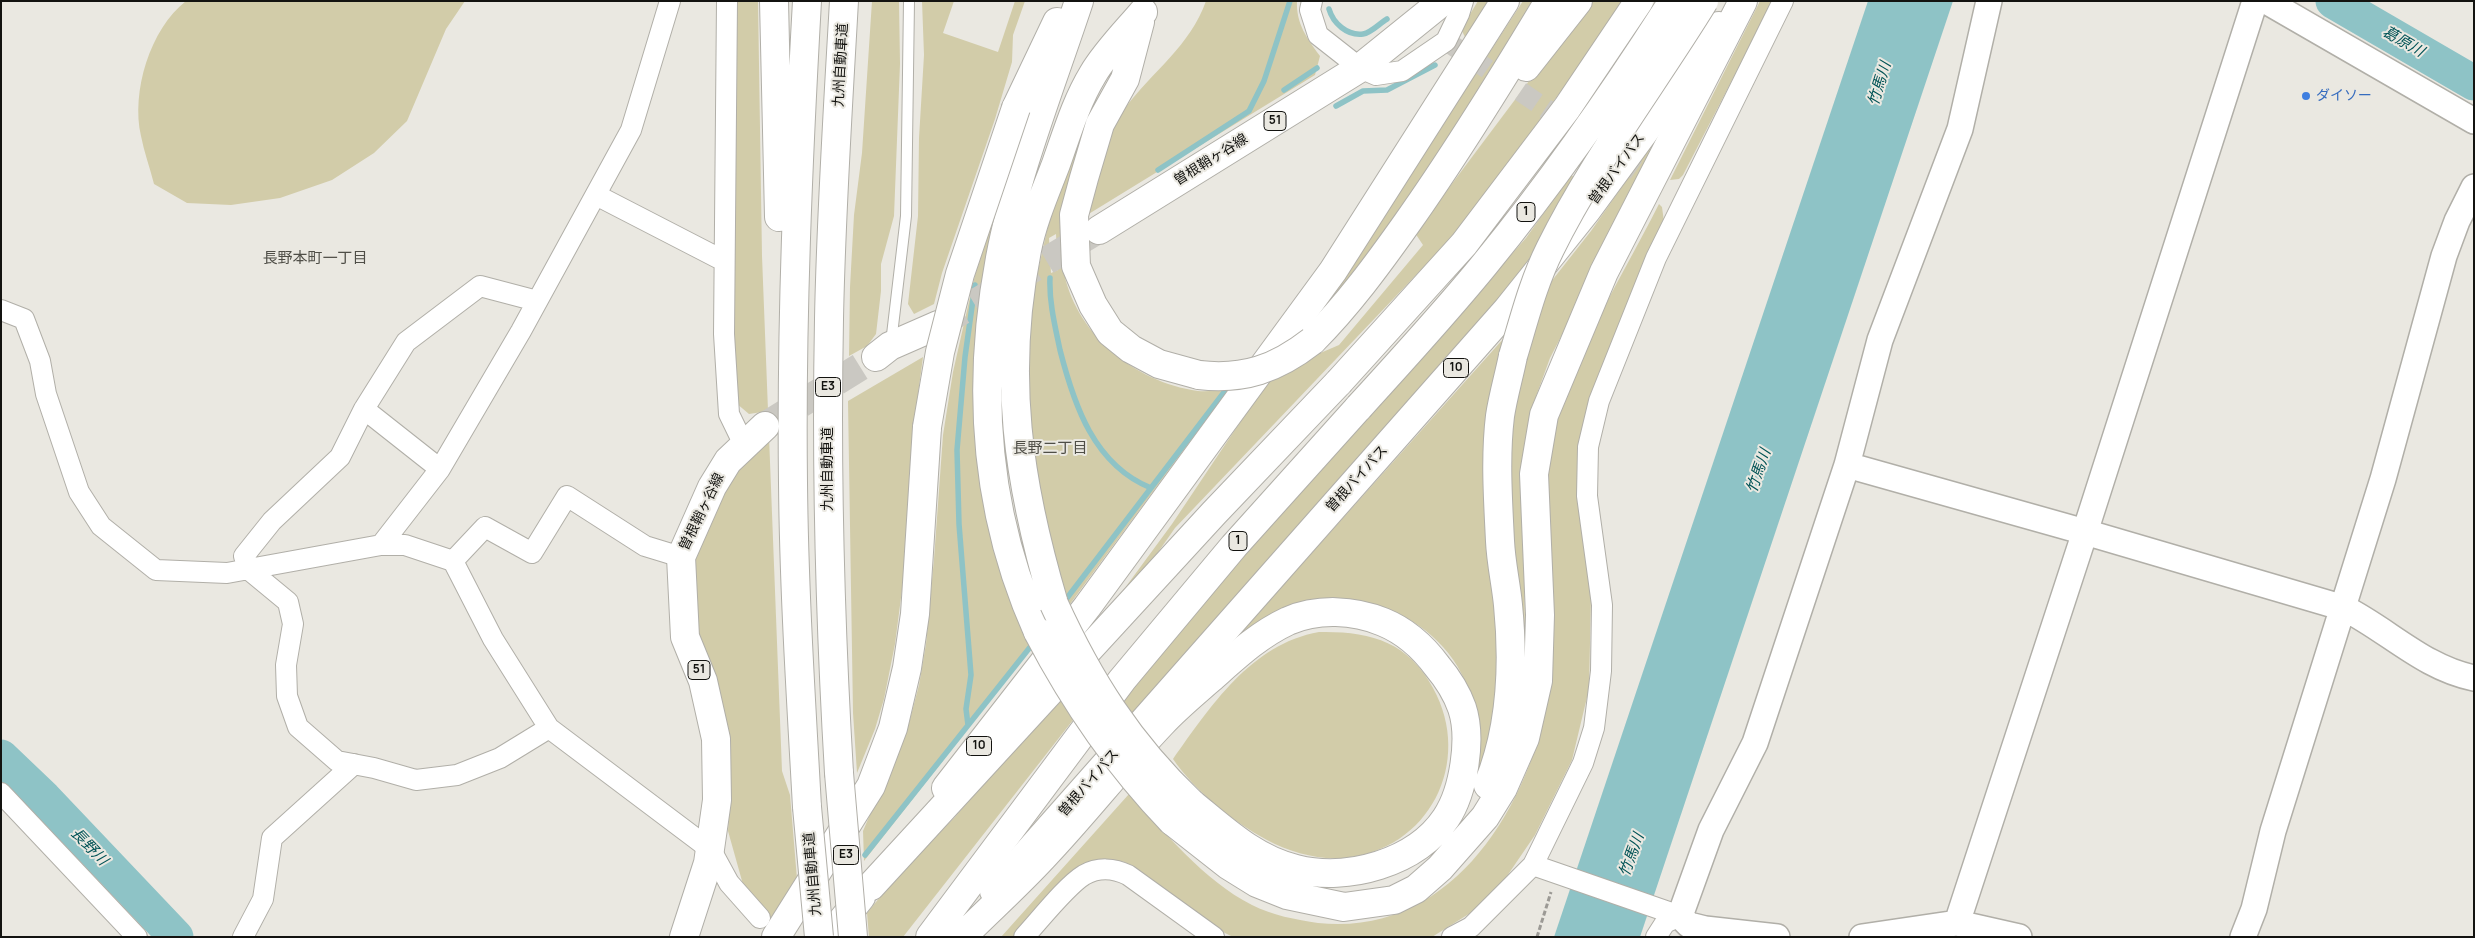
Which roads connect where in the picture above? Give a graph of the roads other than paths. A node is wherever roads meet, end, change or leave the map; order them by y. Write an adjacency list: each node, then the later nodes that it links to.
1 (670, 1): 29 (street)
2 (727, 1): 31 (street)
3 (774, 1): 41 (main road)
4 (807, 1): 41 (main road, 九州自動車道)
5 (844, 1): 65 (main road, 九州自動車道 / E3, bridge)
6 (909, 1): 35 (lane)
7 (1067, 1): 59 (main road, bridge)
8 (1079, 1): 52 (main road, bridge)
9 (1312, 1): 25 (street)
10 (1443, 1): 25 (main road, 曽根鞘ヶ谷線 / 51)
11 (1463, 1): 25 (street)
12 (1505, 1): 56 (main road, 10)
13 (1549, 1): 27 (main road)
14 (1578, 1): 27 (main road)
15 (1639, 1): 56 (main road, 1, bridge)
16 (1673, 1): 66 (main road, 1, bridge)
17 (1704, 1): 53 (main road, bridge)
18 (1734, 1): 67 (main road, 曽根バイパス / 10)
19 (1743, 1): 53 (main road)
20 (1783, 1): 55 (street)
21 (1989, 1): 39 (street)
22 (2255, 1): 42 (street)
23 (2266, 1): 26 (street)
24 (1144, 7): 27 (main road, bridge); 52 (main road, bridge)
25 (1360, 68): 30 (main road, 曽根鞘ヶ谷線 / 51)
26 (2474, 121)
27 (1458, 149)
28 (2474, 187): 47 (street)
29 (596, 195): 31 (street); 32 (street)
30 (1099, 230)
31 (724, 261): 38 (street)
32 (538, 301): 36 (street); 40 (street)
33 (1, 310): 46 (street)
34 (938, 325): 35 (main road)
35 (883, 352)
36 (364, 409): 40 (street); 46 (street)
37 (765, 426): 38 (main road, 曽根鞘ヶ谷線 / 51)
38 (745, 447): 44 (main road, 曽根鞘ヶ谷線 / 51)
39 (1847, 465): 42 (street); 57 (street)
40 (440, 469): 43 (street)
41 (793, 484): 63 (main road, 九州自動車道, bridge)
42 (2085, 532): 47 (street); 58 (street)
43 (381, 545): 45 (street); 46 (street)
44 (681, 557): 45 (street); 54 (main road, 曽根鞘ヶ谷線 / 51)
45 (453, 561): 49 (street)
46 (248, 569): 50 (street)
47 (2344, 608): 48 (street); 76 (street)
48 (2474, 678)
49 (549, 728): 50 (street); 54 (street)
50 (354, 764): 61 (street)
51 (1, 793): 60 (street)
52 (1181, 812): 53 (main road); 68 (main road)
53 (1466, 837)
54 (711, 850): 59 (street); 62 (main road, 曽根鞘ヶ谷線 / 51)
55 (1533, 865): 57 (street); 71 (street)
56 (871, 886): 64 (main road, 10)
57 (1670, 912): 72 (street); 73 (street)
58 (1957, 923): 74 (street); 75 (street)
59 (768, 928)
60 (136, 937)
61 (243, 937)
62 (684, 937)
63 (819, 937)
64 (829, 937)
65 (853, 937)
66 (930, 937)
67 (953, 937)
68 (962, 937)
69 (1024, 937): 70 (street)
70 (1214, 937)
71 (1452, 937)
72 (1656, 937)
73 (1777, 937)
74 (1862, 937)
75 (2019, 937)
76 (2243, 937)

